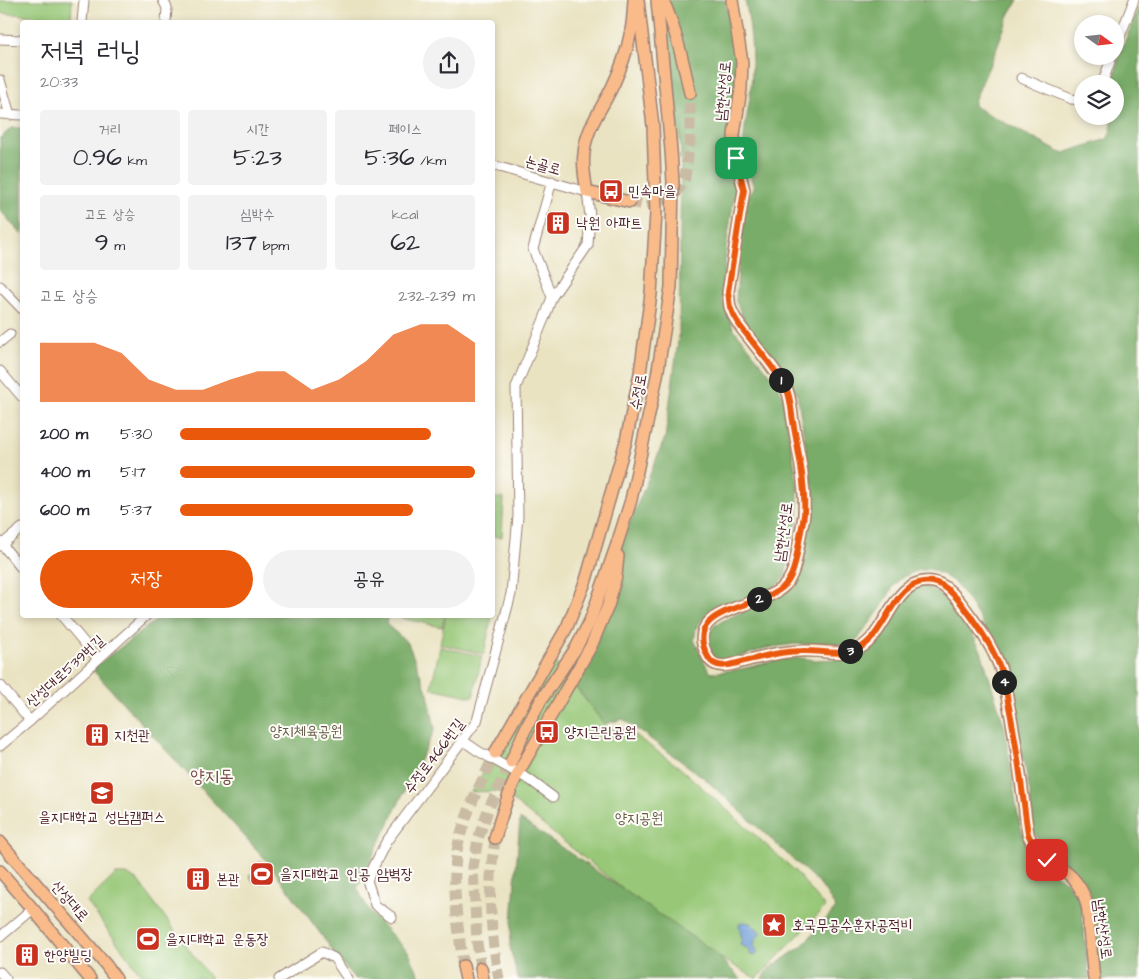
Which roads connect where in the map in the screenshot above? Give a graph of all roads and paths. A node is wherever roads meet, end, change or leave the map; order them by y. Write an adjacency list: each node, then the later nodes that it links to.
1 (84, 0): 9 (street)
2 (163, 0): 10 (street)
3 (634, 0): 23 (main road)
4 (638, 0): 43 (main road, 수정로)
5 (657, 0): 33 (main road, 수정로)
6 (662, 0): 16 (main road)
7 (732, 0): 61 (main road, 남한산성로)
8 (1134, 0): 11 (street)
9 (82, 20)
10 (166, 20)
11 (1124, 26)
12 (0, 39): 13 (street)
13 (20, 40)
14 (1021, 78): 17 (street)
15 (0, 80): 19 (street)
16 (690, 93)
17 (1074, 99)
18 (0, 114): 19 (street)
19 (10, 114): 20 (street)
20 (20, 115)
21 (495, 166): 22 (street, 논골로)
22 (552, 181): 23 (street, 논골로); 26 (street)
23 (587, 192): 24 (main road); 26 (street, 수정로466번길)
24 (630, 202)
25 (0, 286): 27 (street)
26 (552, 296): 41 (street, 수정로466번길)
27 (20, 307)
28 (10, 334): 29 (street)
29 (0, 342)
30 (0, 371): 31 (street)
31 (20, 395)
32 (20, 530): 34 (street)
33 (619, 539): 44 (main road, 수정로); 45 (main road)
34 (1, 544): 35 (street)
35 (20, 567)
36 (64, 618): 38 (street)
37 (144, 618): 38 (street, 산성대로539번길)
38 (98, 659): 40 (street, 산성대로539번길)
39 (0, 685): 40 (street)
40 (30, 721): 42 (street, 산성대로539번길)
41 (462, 740): 45 (street); 51 (street, 수정로466번길)
42 (0, 746)
43 (495, 753)
44 (510, 762)
45 (518, 773): 46 (street); 47 (main road)
46 (553, 797)
47 (495, 838)
48 (0, 842): 57 (main road, 산성대로)
49 (0, 870): 50 (main road)
50 (33, 909): 52 (street); 56 (main road)
51 (392, 917)
52 (0, 937)
53 (462, 966): 60 (main road)
54 (0, 972): 55 (street)
55 (6, 979)
56 (90, 979)
57 (116, 979)
58 (279, 979): 59 (street)
59 (348, 979)
60 (466, 979)
61 (1094, 979)

